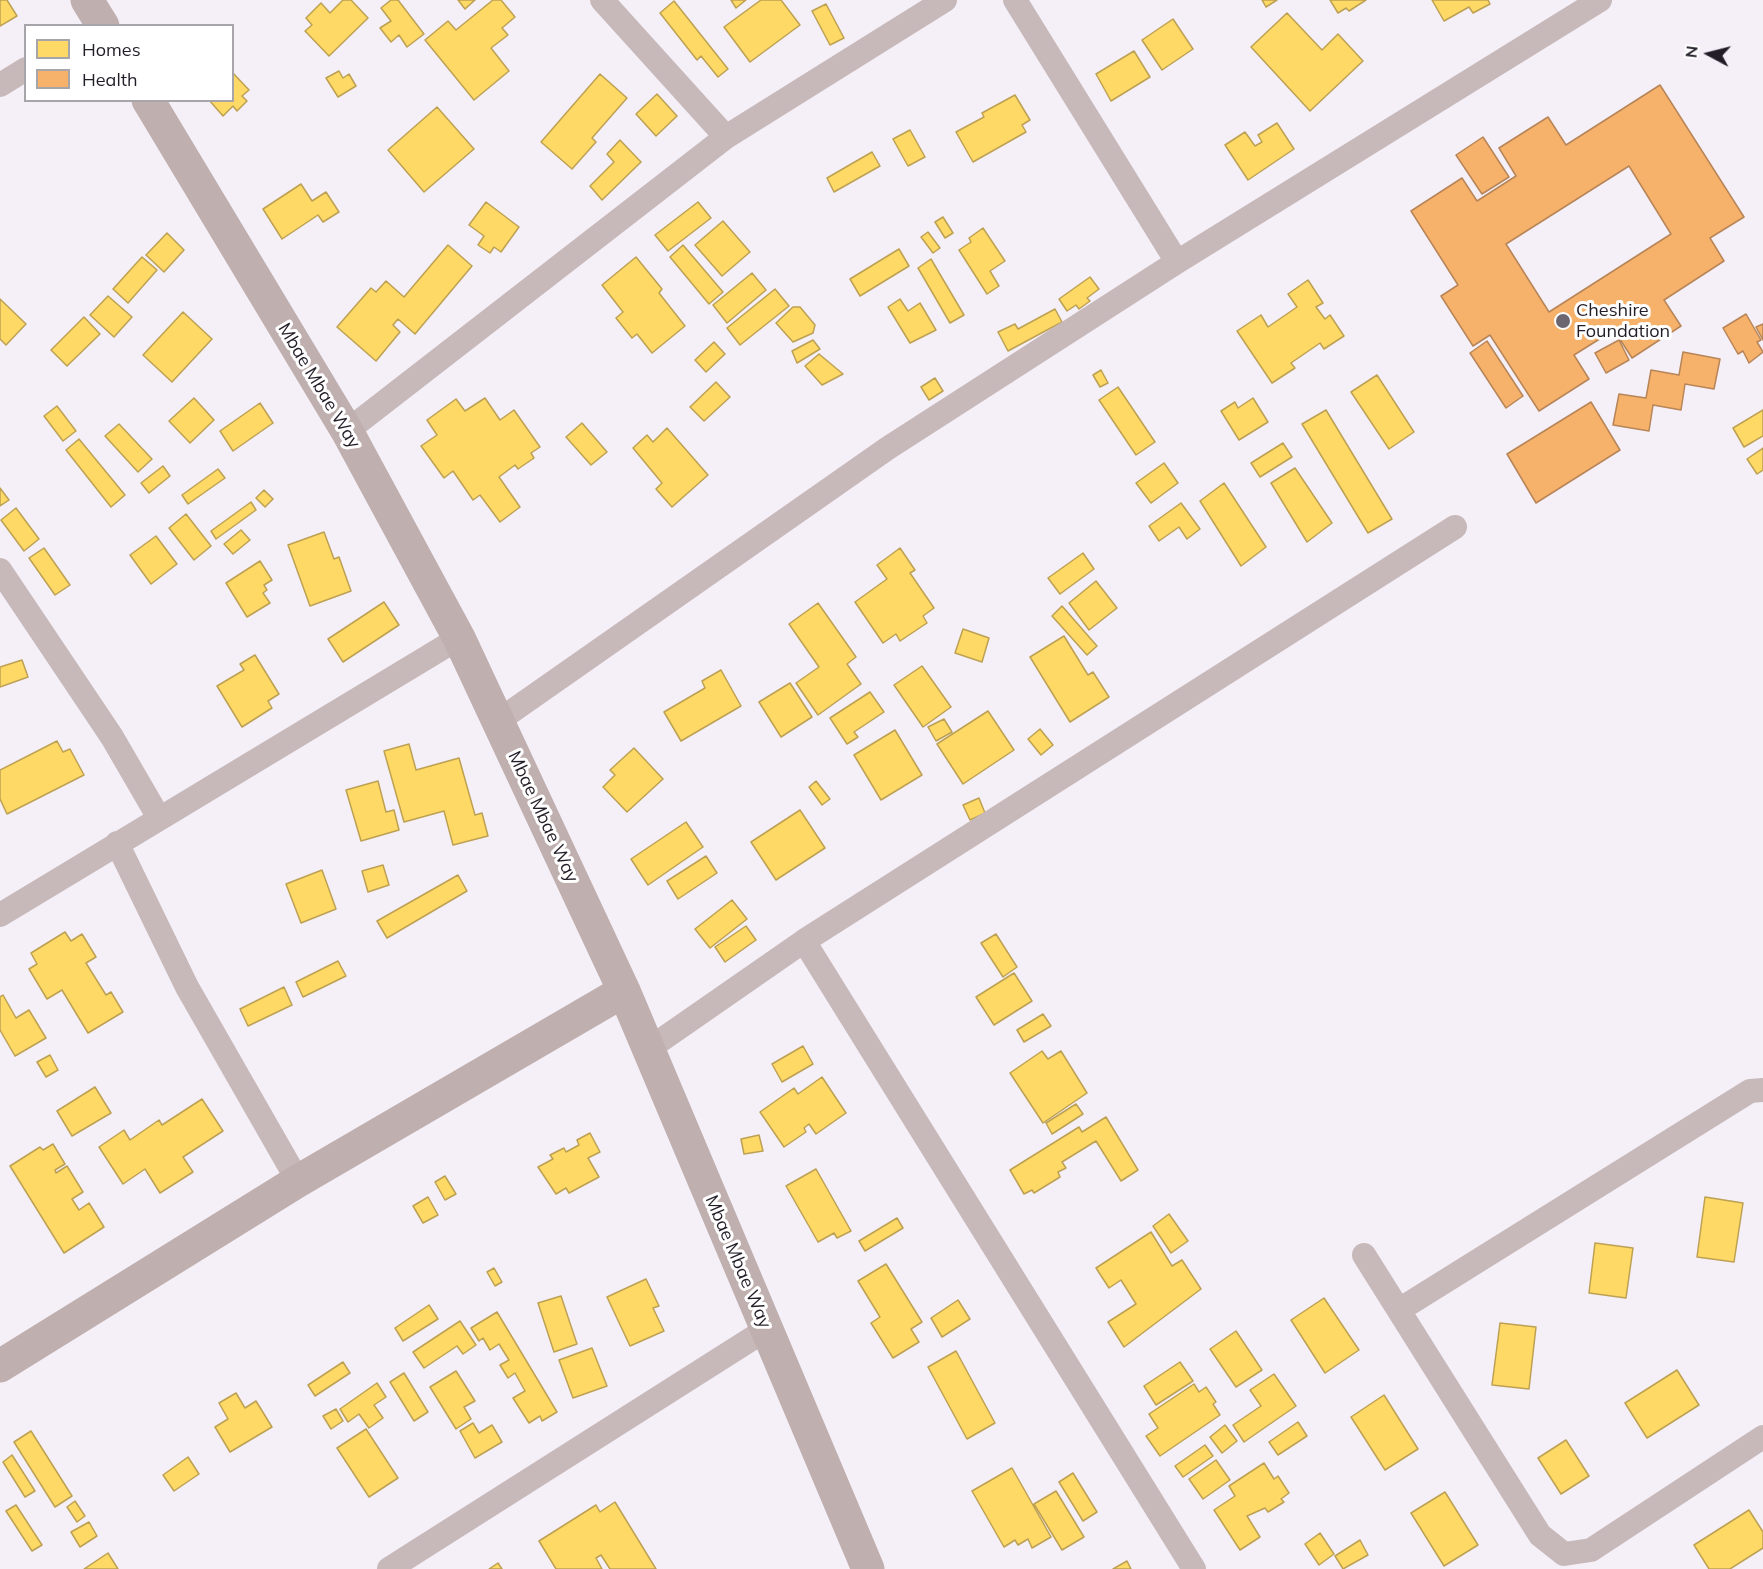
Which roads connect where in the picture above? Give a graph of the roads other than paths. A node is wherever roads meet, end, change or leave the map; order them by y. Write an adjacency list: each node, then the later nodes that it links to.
1 (602, 0): 8 (street)
2 (945, 0): 8 (street)
3 (1015, 0): 9 (street)
4 (1599, 0): 9 (street)
5 (24, 70): 6 (street)
6 (0, 85)
7 (149, 102): 10 (street, Mbae Mbae Way)
8 (726, 137): 10 (street)
9 (1178, 262): 14 (street)
10 (347, 431): 13 (street, Mbae Mbae Way)
11 (1455, 527): 18 (street)
12 (0, 570): 15 (street)
13 (459, 638): 14 (street, Mbae Mbae Way); 15 (street)
14 (498, 721): 19 (street, Mbae Mbae Way)
15 (159, 818): 16 (street)
16 (117, 843): 17 (street); 22 (street)
17 (0, 915)
18 (804, 941): 20 (street); 30 (street)
19 (624, 992): 20 (street, Mbae Mbae Way); 22 (street)
20 (647, 1050): 25 (street, Mbae Mbae Way)
21 (1763, 1090): 24 (street)
22 (298, 1181): 26 (street)
23 (1364, 1255): 24 (street)
24 (1398, 1310): 27 (street)
25 (767, 1329): 28 (street); 29 (street, Mbae Mbae Way)
26 (0, 1366)
27 (1763, 1437)
28 (389, 1569)
29 (868, 1569)
30 (1194, 1569)

